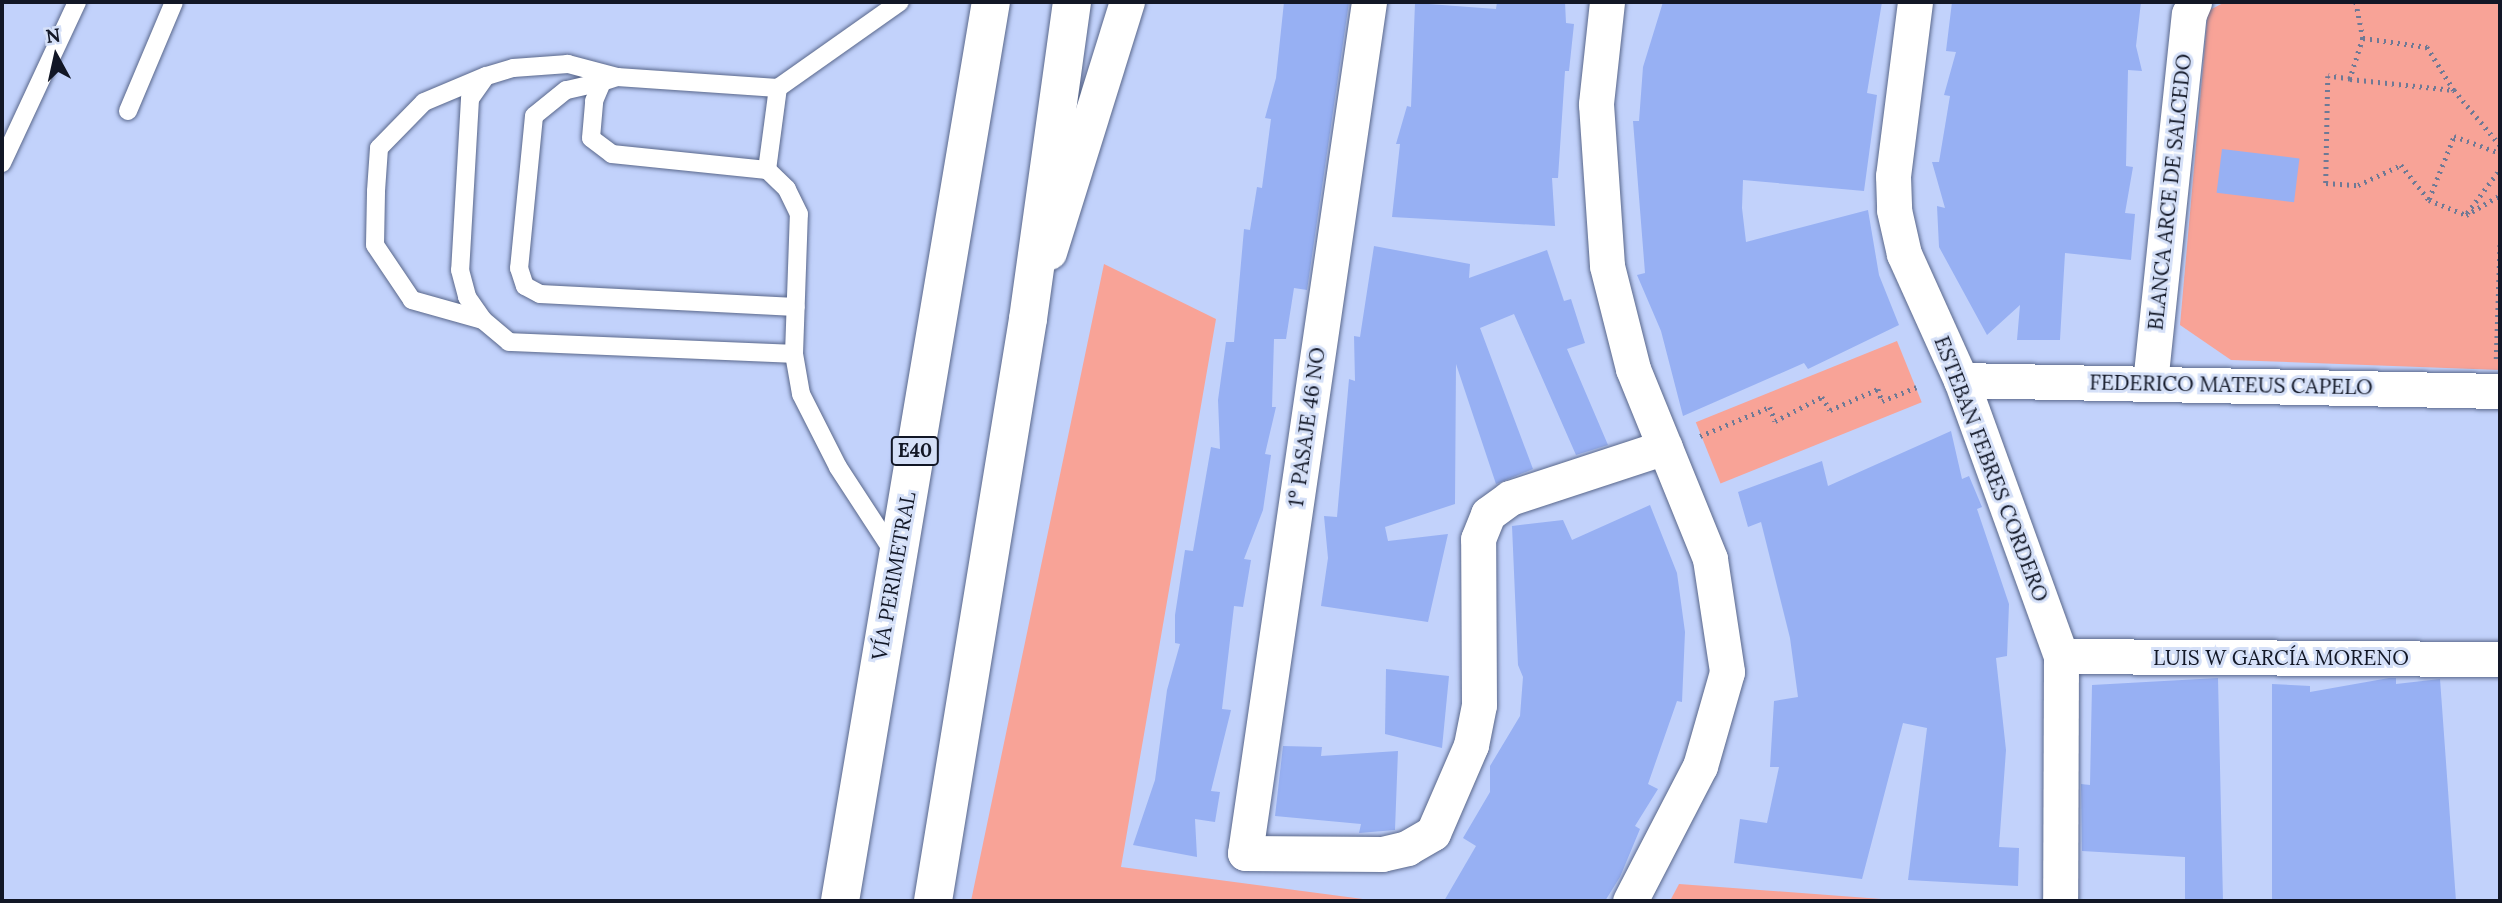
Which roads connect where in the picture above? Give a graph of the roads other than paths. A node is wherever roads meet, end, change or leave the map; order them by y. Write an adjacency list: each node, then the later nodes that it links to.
1 (77, 2): 15 (lane)
2 (174, 2): 14 (lane)
3 (900, 2): 13 (lane)
4 (991, 2): 25 (highway, VÍA PERIMETRAL / E40)
5 (1072, 2): 18 (highway)
6 (1127, 2): 18 (street)
7 (1369, 2): 24 (street, 1° PASAJE 46 NO)
8 (1607, 2): 24 (street)
9 (1915, 2): 21 (street, ESTEBAN FEBRES CORDERO)
10 (2194, 2): 22 (street, BLANCA ARCE DE SALCEDO)
11 (486, 76): 12 (lane); 19 (lane); 19 (lane)
12 (609, 80): 13 (lane); 16 (lane); 17 (lane)
13 (778, 88): 16 (lane)
14 (128, 111)
15 (2, 163)
16 (766, 170): 17 (lane)
17 (796, 307): 20 (lane)
18 (1028, 319): 29 (highway)
19 (483, 320): 20 (lane)
20 (794, 354): 25 (lane)
21 (1961, 380): 22 (street, FEDERICO MATEUS CAPELO); 26 (street, ESTEBAN FEBRES CORDERO)
22 (2150, 383): 23 (street, FEDERICO MATEUS CAPELO)
23 (2497, 391)
24 (1665, 447): 30 (street)
25 (897, 557): 28 (highway, VÍA PERIMETRAL / E40)
26 (2061, 656): 27 (street, LUIS W GARCÍA MORENO); 31 (street, ESTEBAN FEBRES CORDERO)
27 (2500, 659)
28 (840, 901)
29 (933, 901)
30 (1630, 901)
31 (2060, 901)

